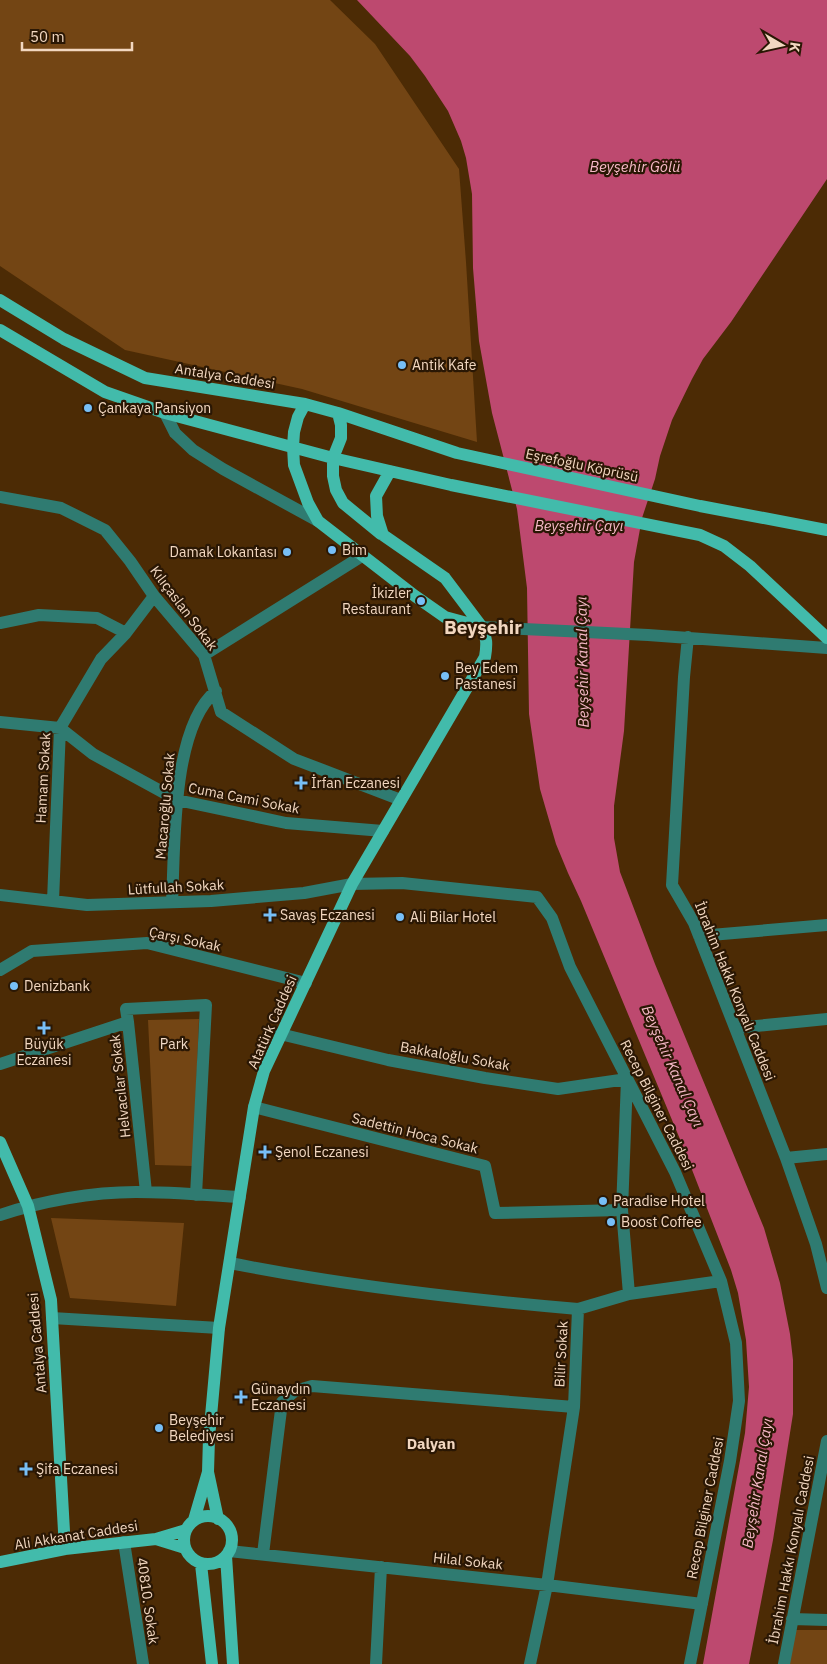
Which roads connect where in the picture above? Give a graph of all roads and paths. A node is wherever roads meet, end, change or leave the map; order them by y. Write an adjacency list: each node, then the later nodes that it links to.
1 (0, 300): 3 (main road, Antalya Caddesi)
2 (0, 330): 4 (main road)
3 (305, 404): 5 (main road, Antalya Caddesi); 6 (main road)
4 (165, 413): 6 (main road); 11 (street)
5 (338, 413): 7 (main road, Antalya Caddesi); 8 (main road)
6 (293, 447): 8 (main road); 11 (main road)
7 (457, 453): 12 (main road, Eşrefoğlu Köprüsü)
8 (333, 458): 9 (main road); 13 (main road, Atatürk Caddesi)
9 (390, 471): 13 (main road); 20 (main road)
10 (0, 497): 15 (street, Kılıçaslan Sokak)
11 (318, 521): 14 (main road)
12 (827, 530)
13 (383, 535): 17 (main road, Atatürk Caddesi)
14 (362, 556): 17 (main road); 22 (street)
15 (154, 596): 18 (street, Hamam Sokak); 22 (street, Kılıçaslan Sokak)
16 (0, 624): 18 (street)
17 (482, 627): 19 (street); 27 (main road, Atatürk Caddesi)
18 (126, 633): 25 (street, Hamam Sokak)
19 (688, 637): 21 (street); 34 (street, İbrahim Hakkı Konyalı Caddesi)
20 (827, 638)
21 (827, 648)
22 (204, 656): 23 (street, Kılıçaslan Sokak)
23 (216, 691): 26 (street, Macaroğlu Sokak); 27 (street, Kılıçaslan Sokak)
24 (0, 722): 25 (street)
25 (60, 728): 26 (street, Cuma Cami Sokak); 31 (street, Hamam Sokak)
26 (177, 800): 28 (street, Cuma Cami Sokak); 32 (street, Macaroğlu Sokak)
27 (402, 800): 28 (main road, Atatürk Caddesi)
28 (383, 831): 29 (main road, Atatürk Caddesi)
29 (352, 884): 32 (street, Lütfullah Sokak); 36 (main road, Atatürk Caddesi); 42 (street, Recep Bilginer Caddesi)
30 (0, 895): 31 (street, Lütfullah Sokak)
31 (53, 901): 32 (street, Lütfullah Sokak)
32 (172, 902)
33 (827, 925): 34 (street)
34 (699, 936): 39 (street, İbrahim Hakkı Konyalı Caddesi)
35 (0, 970): 36 (street, Çarşı Sokak)
36 (306, 983): 40 (main road, Atatürk Caddesi)
37 (827, 1019): 39 (street)
38 (128, 1022): 41 (street, Helvacılar Sokak); 47 (street, Helvacılar Sokak); 48 (street)
39 (735, 1028): 46 (street, İbrahim Hakkı Konyalı Caddesi)
40 (280, 1034): 42 (street, Bakkaloğlu Sokak); 43 (main road, Atatürk Caddesi)
41 (0, 1064)
42 (627, 1079): 51 (street); 54 (street, Recep Bilginer Caddesi)
43 (254, 1107): 49 (main road, Atatürk Caddesi); 51 (street, Sadettin Hoca Sokak)
44 (0, 1142): 50 (main road, Antalya Caddesi)
45 (827, 1154): 46 (street)
46 (786, 1158): 55 (street, İbrahim Hakkı Konyalı Caddesi)
47 (146, 1192): 48 (street); 50 (street)
48 (196, 1195): 49 (street)
49 (240, 1197): 53 (main road, Atatürk Caddesi)
50 (28, 1206): 52 (street); 58 (main road, Antalya Caddesi)
51 (622, 1210): 56 (street)
52 (0, 1215)
53 (230, 1263): 57 (street); 59 (main road, Atatürk Caddesi)
54 (721, 1281): 56 (street, Bilir Sokak); 76 (street, Recep Bilginer Caddesi)
55 (827, 1288)
56 (629, 1294): 57 (street, Bilir Sokak)
57 (578, 1309): 60 (street, Bilir Sokak)
58 (52, 1318): 59 (street); 69 (main road, Antalya Caddesi)
59 (219, 1328): 62 (main road, Atatürk Caddesi)
60 (574, 1407): 71 (street); 75 (street, Bilir Sokak)
61 (827, 1441): 63 (street, İbrahim Hakkı Konyalı Caddesi)
62 (208, 1472): 64 (main road); 65 (main road)
63 (821, 1507): 77 (street, İbrahim Hakkı Konyalı Caddesi)
64 (218, 1519): 65 (main road); 70 (main road)
65 (190, 1525): 66 (main road); 68 (main road)
66 (156, 1539): 67 (main road, Ali Akkanat Caddesi); 68 (main road)
67 (124, 1542): 69 (main road, Ali Akkanat Caddesi); 79 (street, 40810. Sokak)
68 (185, 1548): 73 (main road)
69 (65, 1549): 72 (main road, Ali Akkanat Caddesi)
70 (227, 1554): 71 (street, Hilal Sokak); 73 (main road); 81 (main road)
71 (263, 1554): 74 (street, Hilal Sokak)
72 (0, 1562)
73 (201, 1564): 80 (main road)
74 (381, 1567): 75 (street, Hilal Sokak); 82 (street)
75 (547, 1585): 76 (street, Hilal Sokak); 83 (street, Bilir Sokak)
76 (702, 1604): 84 (street, Recep Bilginer Caddesi)
77 (792, 1619): 78 (street); 85 (street, İbrahim Hakkı Konyalı Caddesi)
78 (827, 1620)
79 (142, 1664)
80 (212, 1664)
81 (233, 1664)
82 (376, 1664)
83 (530, 1664)
84 (690, 1664)
85 (784, 1664)

